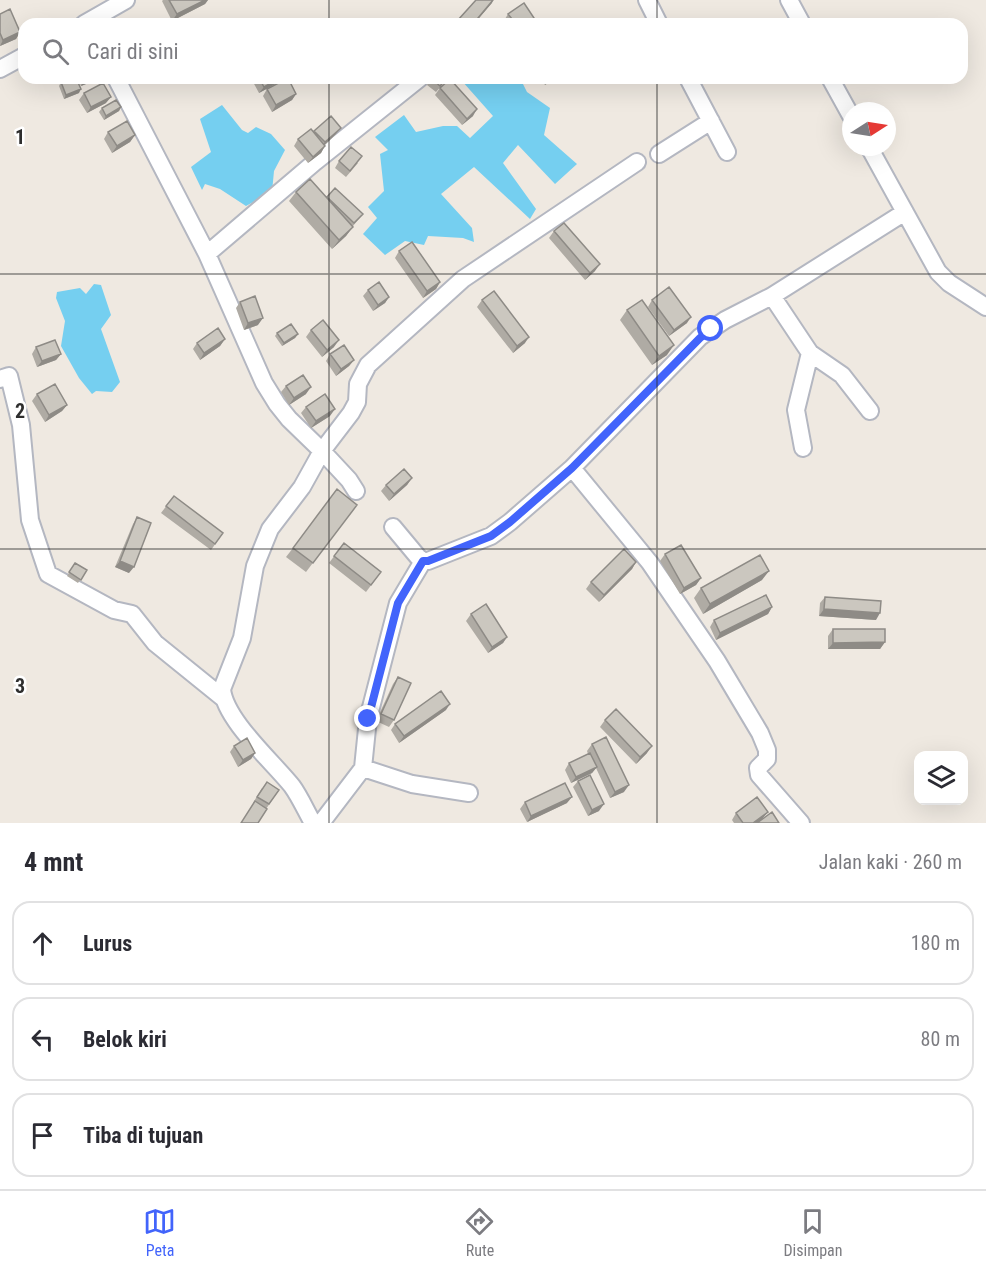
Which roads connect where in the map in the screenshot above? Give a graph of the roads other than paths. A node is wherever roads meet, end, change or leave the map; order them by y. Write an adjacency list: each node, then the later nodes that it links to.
1 (126, 0): 4 (street)
2 (647, 0): 5 (street)
3 (789, 0): 6 (street)
4 (96, 18)
5 (656, 18)
6 (799, 18)
7 (18, 59): 8 (street)
8 (0, 69)
9 (119, 84): 20 (street)
10 (412, 84): 20 (street)
11 (691, 84): 14 (street)
12 (834, 84): 13 (street)
13 (844, 102)
14 (711, 121): 15 (street); 16 (street)
15 (727, 152)
16 (659, 154)
17 (874, 156): 19 (street)
18 (638, 162): 27 (street)
19 (905, 212): 21 (street); 22 (street)
20 (207, 254): 27 (street)
21 (772, 296): 23 (street); 28 (street)
22 (986, 307)
23 (810, 353): 25 (street); 26 (street)
24 (0, 379): 32 (street)
25 (870, 411)
26 (803, 448)
27 (322, 451): 29 (street); 32 (street)
28 (572, 468): 31 (street); 37 (street)
29 (356, 491)
30 (393, 527): 31 (street)
31 (423, 561): 33 (street)
32 (223, 698): 35 (street)
33 (363, 768): 34 (street); 36 (street)
34 (469, 793)
35 (313, 823)
36 (321, 823)
37 (801, 823)

